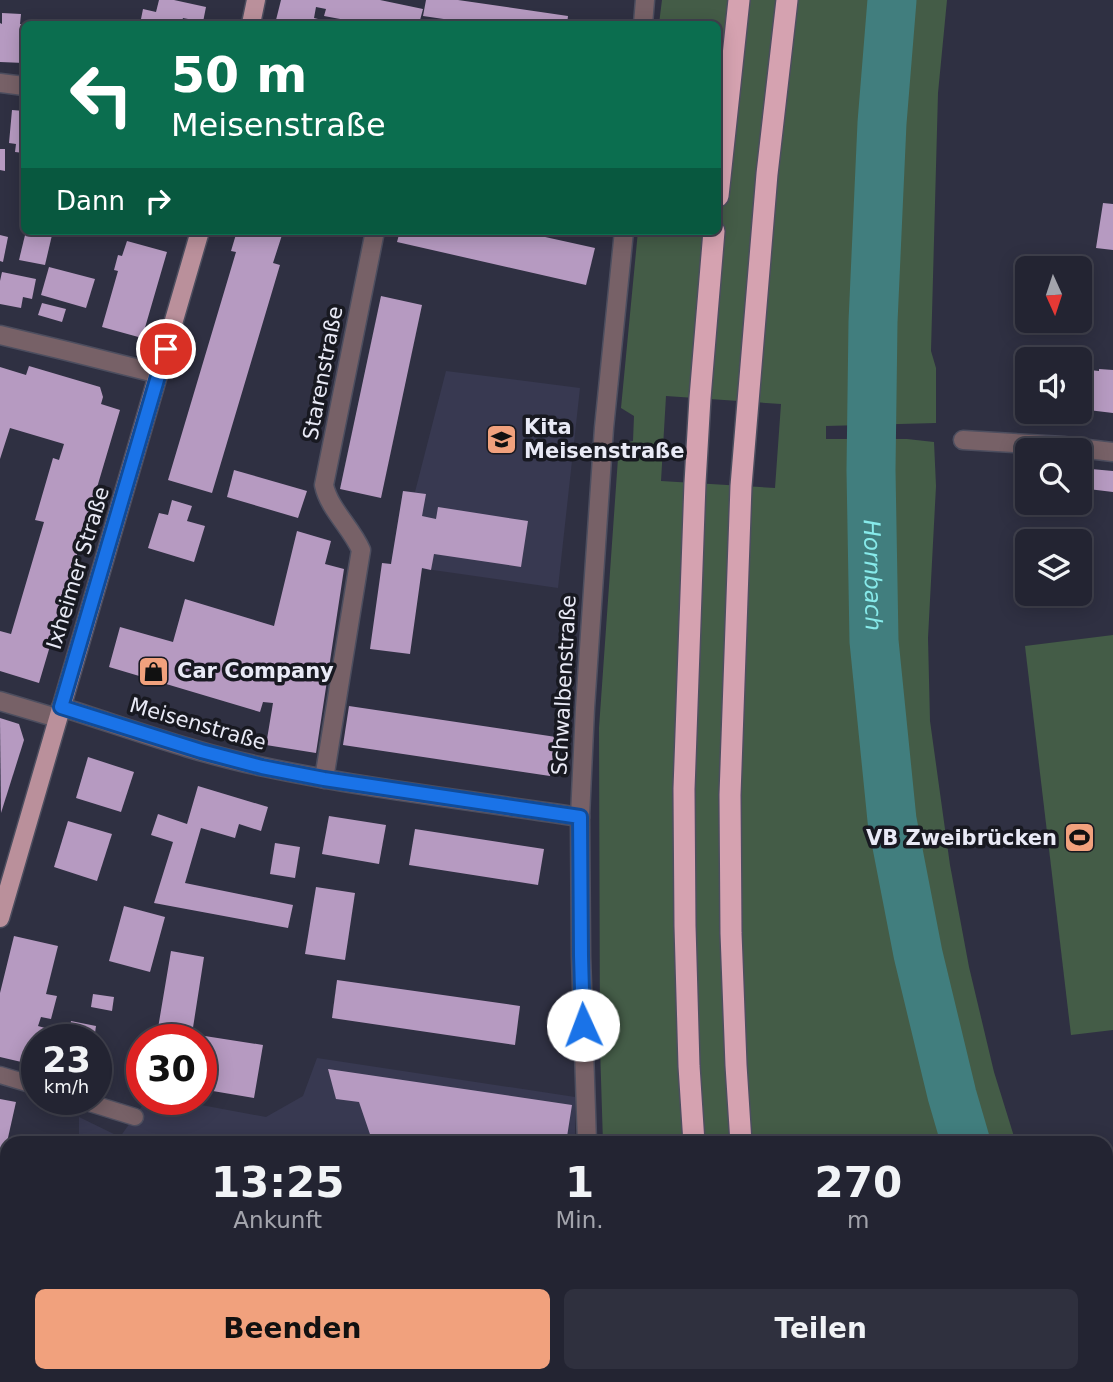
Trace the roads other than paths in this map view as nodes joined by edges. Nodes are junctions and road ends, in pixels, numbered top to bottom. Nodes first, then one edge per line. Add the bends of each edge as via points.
1 (256, 0) edge
2 (645, 0) edge
3 (739, 0) edge
4 (787, 0) edge
5 (252, 21) edge
6 (643, 21) edge
7 (0, 83) edge
8 (21, 86) edge
9 (721, 168) edge
10 (199, 235) edge
11 (374, 235) edge
12 (624, 235) edge
13 (714, 235) edge
14 (0, 335) edge
15 (159, 374) junction
16 (963, 440) dead end
17 (1113, 452) edge
18 (0, 701) edge
19 (59, 713) junction
20 (324, 779) junction
21 (580, 817) junction
22 (0, 918) edge
23 (0, 1075) edge
24 (21, 1081) edge
25 (112, 1110) edge
26 (135, 1117) dead end
27 (587, 1136) edge
28 (694, 1136) edge
29 (741, 1136) edge

1 - 5 main road
2 - 6 street
3 - 9 highway
4 - 29 highway via 767,174 741,486 730,795
7 - 8 street
10 - 15 main road, Ixheimer Straße
11 - 20 street, Starenstraße via 324,485 327,499 361,550
12 - 21 street, Schwalbenstraße via 603,441
13 - 28 highway via 699,398 684,789
14 - 15 street
15 - 19 main road, Ixheimer Straße
16 - 17 street
18 - 19 street, Meisenstraße
19 - 20 street, Meisenstraße
19 - 22 main road, Ixheimer Straße
20 - 21 street, Meisenstraße
21 - 27 street, Schwalbenstraße
23 - 24 lane
25 - 26 lane

